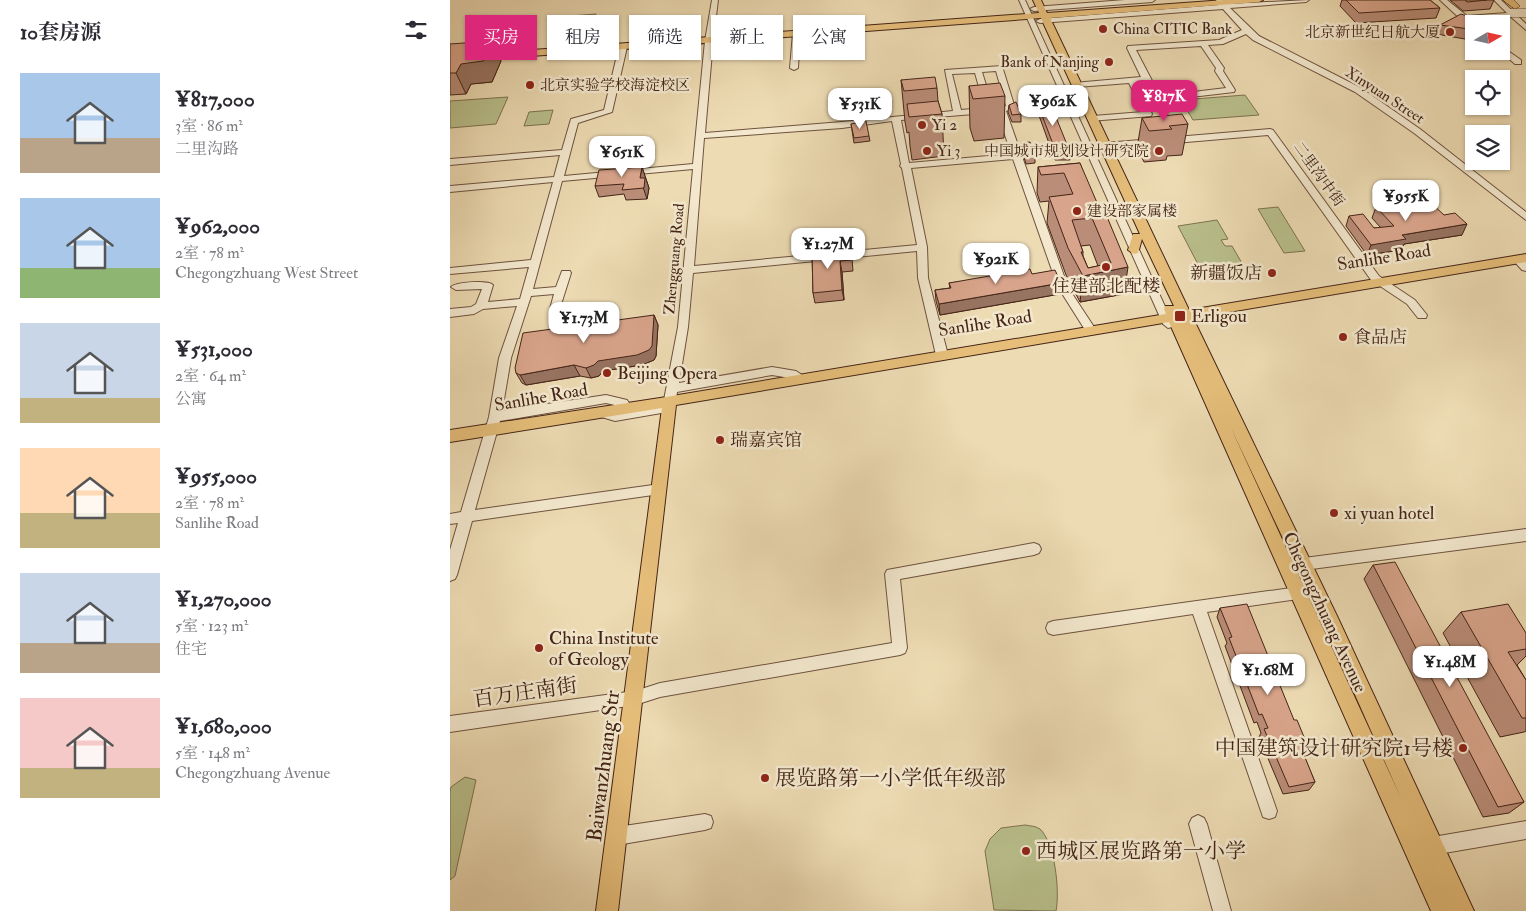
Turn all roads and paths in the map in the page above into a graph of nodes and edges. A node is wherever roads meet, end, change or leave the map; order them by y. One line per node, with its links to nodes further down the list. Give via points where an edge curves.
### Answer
1 (715, 0): 19 (street, Zhengguang Road)
2 (1022, 0): 12 (street)
3 (1030, 0): 12 (main road)
4 (1152, 0): 10 (street)
5 (1259, 0): 9 (main road)
6 (1306, 0): 9 (street)
7 (1443, 0): 14 (street)
8 (1497, 0): 11 (street)
9 (1219, 2): 12 (main road); 17 (street, Xinyuan Street)
10 (1052, 4): 12 (street)
11 (1517, 8): 13 (street); 15 (street)
12 (1038, 13): 16 (main road); 19 (main road); 31 (main road); 49 (main road); 51 (street)
13 (1483, 15)
14 (1465, 19)
15 (1526, 28)
16 (865, 29)
17 (1247, 31): 20 (street, via 1220,42); 48 (street, Xinyuan Street, via 1266,44 1358,90 1414,129)
18 (793, 35): 19 (main road)
19 (710, 39): 21 (main road); 22 (main road); 39 (street, Zhengguang Road)
20 (1203, 43): 29 (street, via 1131,48); 32 (street, via 1231,90)
21 (623, 47): 24 (main road); 41 (street, via 608,112 574,121)
22 (450, 53)
23 (1510, 55): 26 (street)
24 (450, 59)
25 (794, 60): 27 (street)
26 (1518, 62)
27 (794, 68)
28 (978, 70): 34 (street, via 999,68 1011,108); 35 (street); 36 (street, via 948,72 946,79)
29 (1146, 79): 30 (street); 32 (street)
30 (1132, 80): 31 (street); 33 (street)
31 (1077, 85): 38 (main road)
32 (1157, 99): 33 (street)
33 (1141, 100): 38 (street, via 1148,114)
34 (1001, 109): 35 (street); 42 (street)
35 (990, 110): 36 (street)
36 (958, 113): 37 (street, via 925,111)
37 (896, 118): 39 (street); 45 (street)
38 (1093, 119): 40 (main road)
39 (701, 136): 44 (street, Zhengguang Road)
40 (1105, 146): 57 (street, 二里沟中街, via 1270,132); 65 (main road)
41 (566, 152): 43 (street); 46 (street)
42 (1016, 156): 45 (street); 66 (street, via 1059,276)
43 (450, 162)
44 (698, 166): 46 (street); 54 (street, Zhengguang Road)
45 (904, 166): 50 (street)
46 (558, 181): 47 (street); 53 (street)
47 (450, 189)
48 (1526, 217)
49 (1137, 237): 51 (main road); 65 (main road)
50 (922, 247): 54 (street); 67 (street, via 923,278)
51 (1134, 250): 65 (street)
52 (1524, 260): 57 (main road, Sanlihe Road)
53 (535, 264): 55 (street); 60 (street)
54 (688, 270): 68 (street, Zhengguang Road, via 683,328)
55 (450, 271)
56 (566, 273): 59 (street)
57 (1378, 280): 64 (street, via 1412,302); 65 (main road, Sanlihe Road)
58 (456, 287): 61 (street, via 488,285)
59 (561, 290): 60 (street); 62 (street)
60 (526, 298): 61 (street); 69 (street, via 505,358)
61 (481, 306): 63 (street)
62 (555, 309)
63 (450, 313)
64 (1422, 315)
65 (1173, 316): 66 (main road, Sanlihe Road); 77 (main road, Chegongzhuang Avenue); 79 (main road, Chegongzhuang Avenue)
66 (1090, 328): 67 (main road, Sanlihe Road)
67 (940, 350): 68 (main road, Sanlihe Road); 68 (main road, Sanlihe Road)
68 (670, 398): 69 (main road, Sanlihe Road); 69 (main road, Sanlihe Road, via 599,412); 72 (main road, Baiwanzhuang Str)
69 (494, 424): 70 (main road, Sanlihe Road); 71 (main road, Sanlihe Road); 73 (street)
70 (450, 431)
71 (450, 436)
72 (660, 489): 73 (street); 82 (main road, Baiwanzhuang Str)
73 (466, 517): 74 (street); 78 (street)
74 (450, 519)
75 (1526, 535): 77 (street)
76 (1034, 549): 82 (street, 百万庄南街, via 892,574 900,648 660,690)
77 (1304, 564): 89 (main road, Chegongzhuang Avenue)
78 (450, 575)
79 (1298, 593): 80 (street); 89 (main road, Chegongzhuang Avenue)
80 (1198, 608): 81 (street); 84 (street)
81 (1053, 628)
82 (635, 698): 83 (street, 百万庄南街); 88 (main road, Baiwanzhuang Str)
83 (450, 724)
84 (1269, 811)
85 (705, 822): 88 (street)
86 (1198, 824): 91 (street)
87 (1526, 830): 89 (street)
88 (617, 836): 90 (main road, Baiwanzhuang Str)
89 (1423, 848): 92 (main road, Chegongzhuang Avenue); 93 (main road, Chegongzhuang Avenue)
90 (608, 911)
91 (1222, 911)
92 (1442, 911)
93 (1462, 911)

